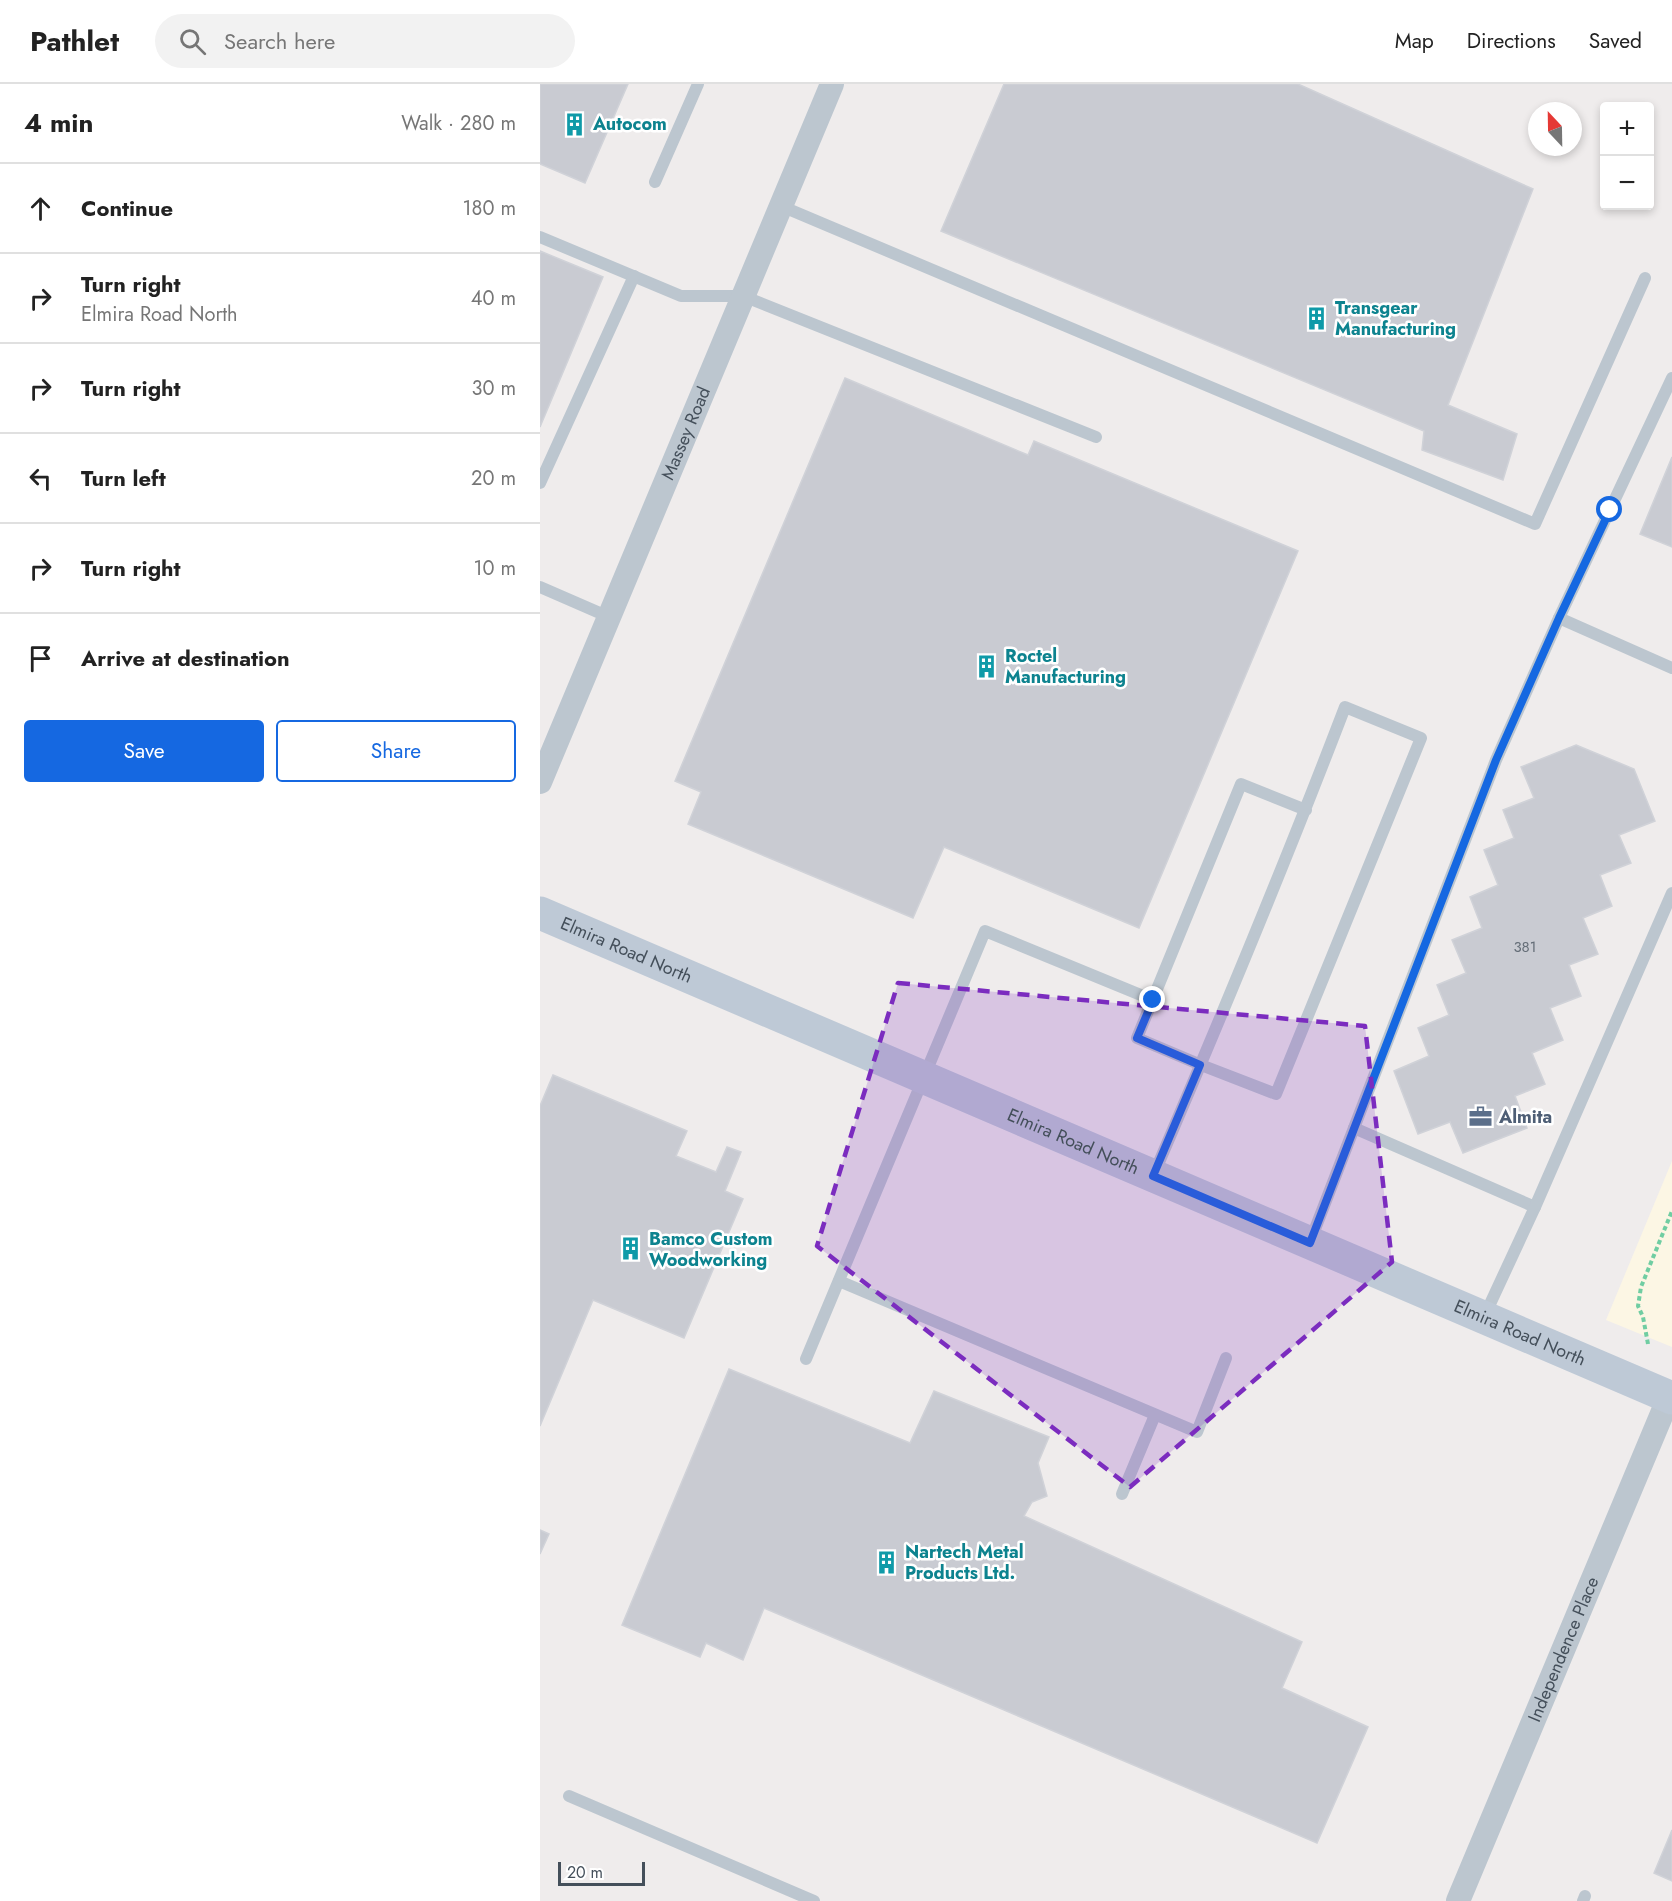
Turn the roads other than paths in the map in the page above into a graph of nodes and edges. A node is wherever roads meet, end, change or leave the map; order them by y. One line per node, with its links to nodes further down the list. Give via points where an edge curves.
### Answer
1 (698, 84): 3 (lane)
2 (832, 84): 4 (street, Massey Road)
3 (655, 182)
4 (781, 206): 7 (lane, via 1535,524); 8 (street, Massey Road)
5 (540, 237): 6 (lane)
6 (634, 276): 8 (lane, via 681,296); 11 (lane)
7 (1645, 278)
8 (743, 296): 10 (lane); 13 (street, Massey Road)
9 (1672, 378): 14 (lane)
10 (1096, 437)
11 (540, 483)
12 (540, 587): 13 (lane)
13 (609, 617): 16 (street, Massey Road)
14 (1559, 618): 15 (lane); 23 (lane, via 1496,760)
15 (1672, 668)
16 (540, 782)
17 (1306, 810): 20 (lane, via 1241,784); 21 (lane); 21 (lane, via 1345,707 1421,738 1276,1094)
18 (1672, 893): 25 (lane)
19 (540, 913): 22 (main road, Elmira Road North)
20 (1153, 1000): 21 (lane, via 1137,1038); 22 (lane, via 985,931)
21 (1200, 1065): 24 (lane)
22 (924, 1078): 24 (main road, Elmira Road North); 27 (lane)
23 (1354, 1128): 25 (lane); 26 (lane)
24 (1153, 1176): 26 (main road, Elmira Road North)
25 (1535, 1207): 28 (lane)
26 (1310, 1243): 28 (main road, Elmira Road North)
27 (839, 1281): 30 (lane); 32 (lane)
28 (1484, 1317): 31 (main road, Elmira Road North)
29 (1226, 1358): 32 (lane, via 1197,1432)
30 (806, 1359)
31 (1671, 1398): 36 (street, Independence Place)
32 (1155, 1414): 33 (lane)
33 (1122, 1494)
34 (570, 1796): 35 (lane)
35 (814, 1901)
36 (1458, 1901)

